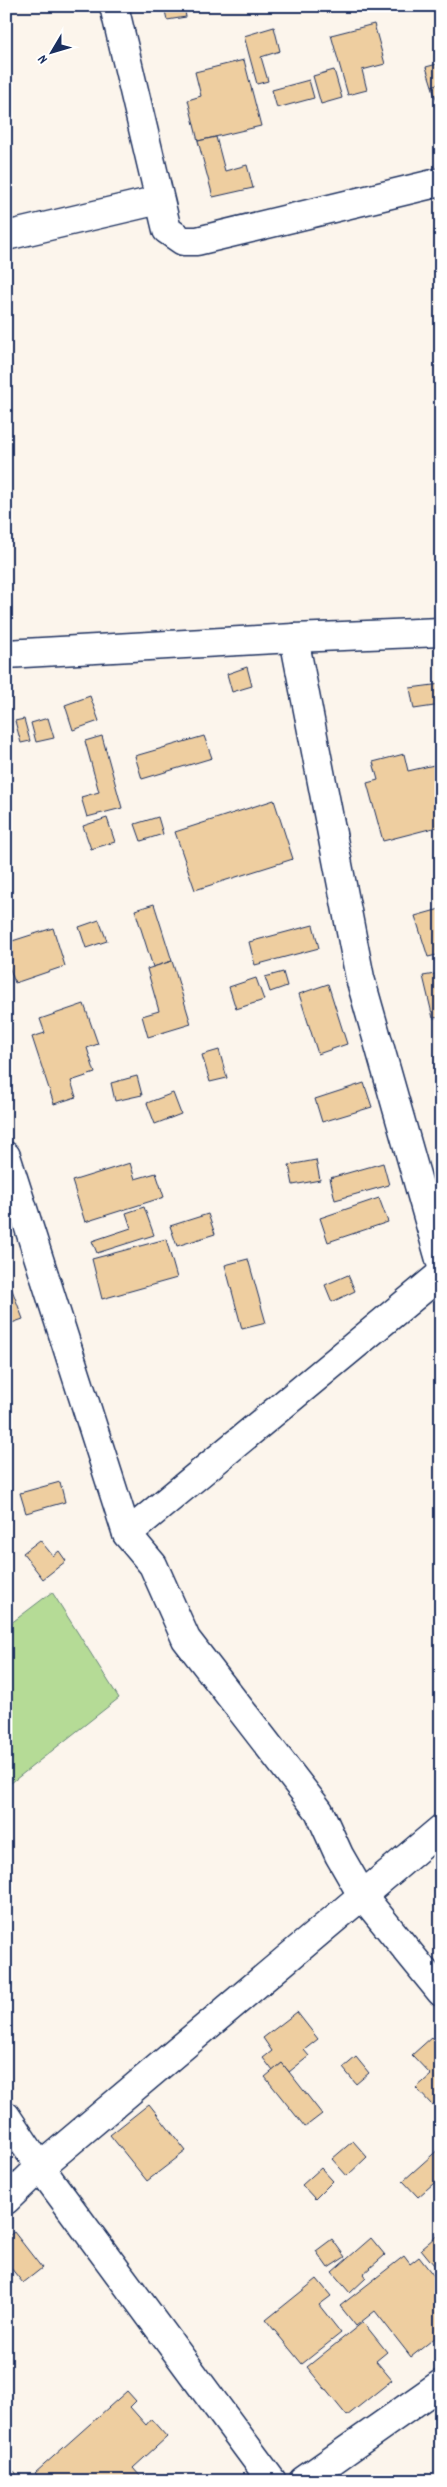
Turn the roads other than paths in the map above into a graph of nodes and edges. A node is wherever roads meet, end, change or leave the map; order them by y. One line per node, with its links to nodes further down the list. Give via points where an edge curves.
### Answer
1 (114, 6): 3 (street)
2 (441, 182): 3 (street, via 197,241 182,241 167,230)
3 (159, 200): 4 (street)
4 (6, 236)
5 (441, 632): 6 (street)
6 (294, 638): 7 (street); 9 (street, via 360,978)
7 (6, 654)
8 (6, 1156): 11 (street)
9 (441, 1263)
10 (441, 1274): 11 (street)
11 (127, 1534): 13 (street, via 153,1565 186,1638 319,1810)
12 (441, 1829): 13 (street)
13 (362, 1895): 14 (street); 16 (street)
14 (441, 1992)
15 (6, 2116): 16 (street)
16 (40, 2167): 17 (street); 19 (street)
17 (6, 2200)
18 (441, 2384): 20 (street)
19 (272, 2481)
20 (303, 2481)

